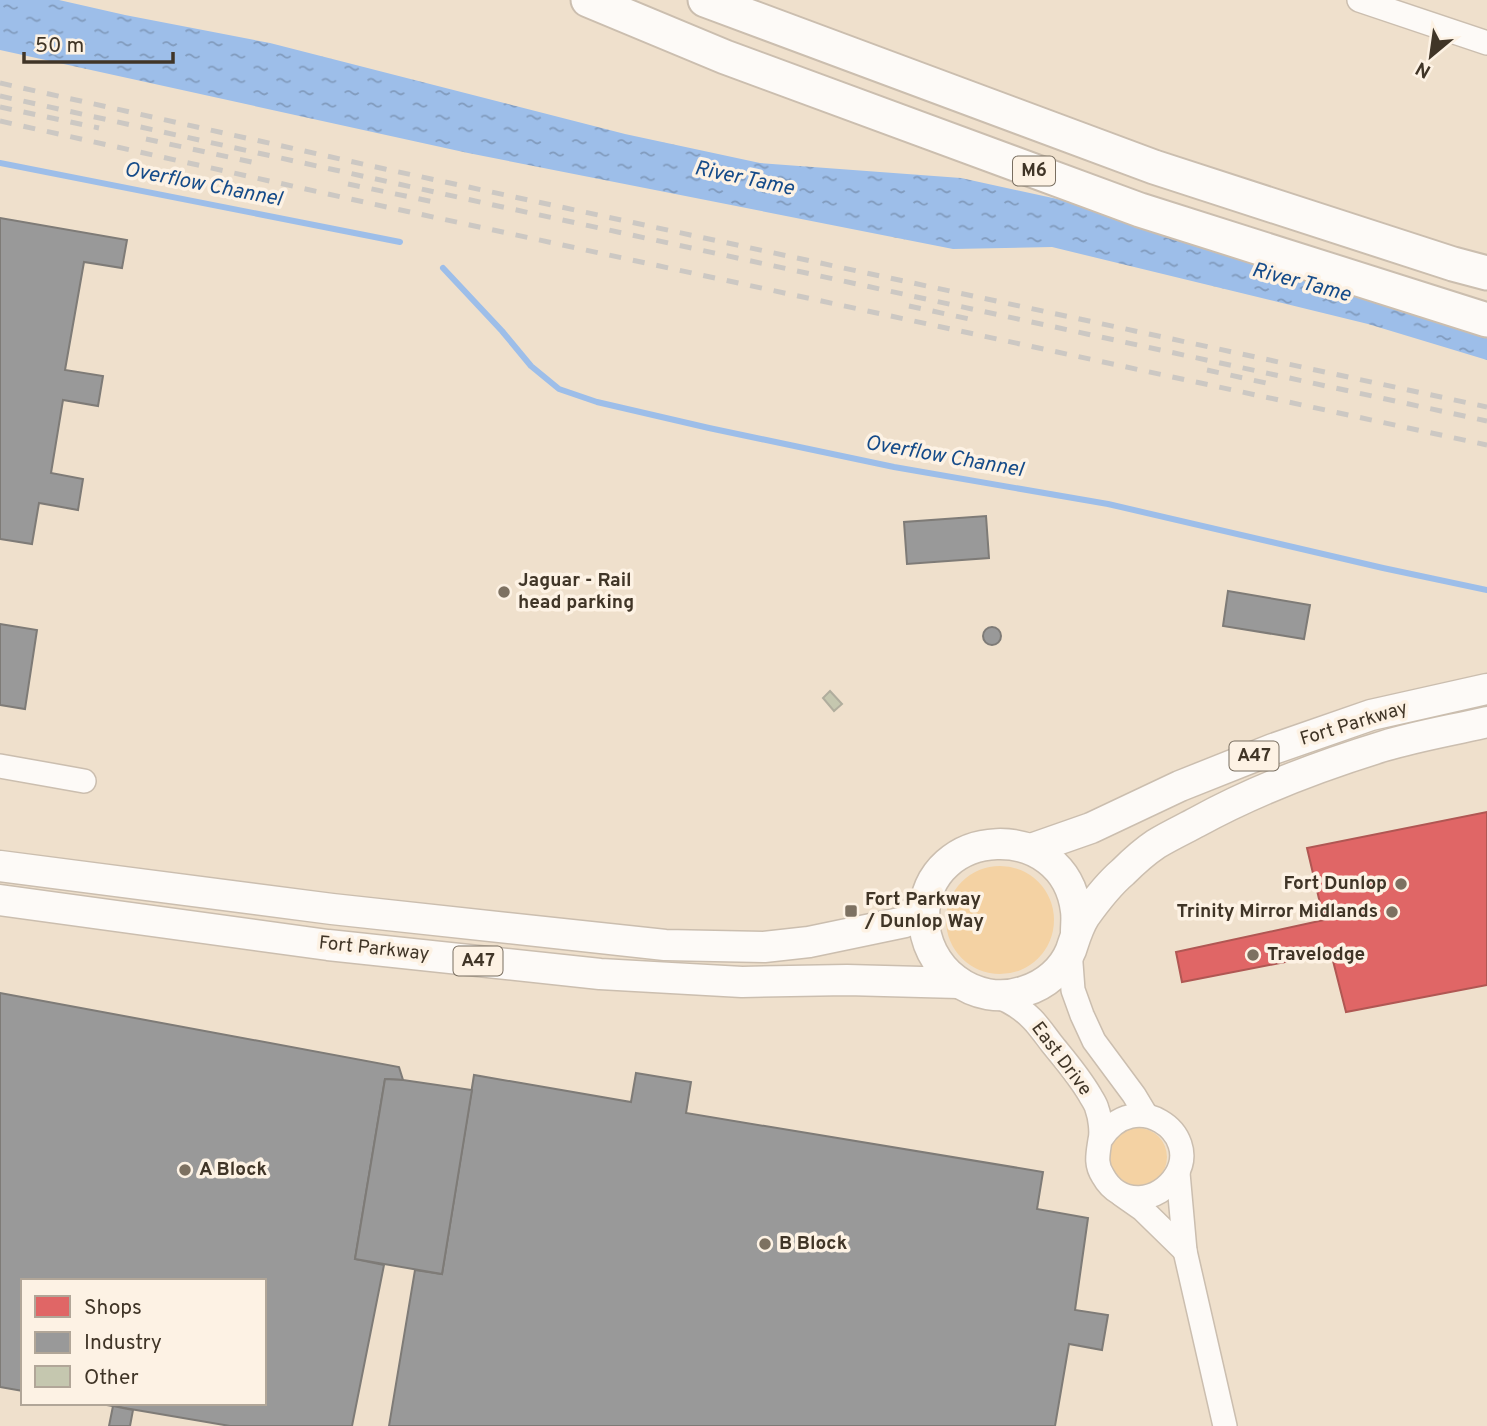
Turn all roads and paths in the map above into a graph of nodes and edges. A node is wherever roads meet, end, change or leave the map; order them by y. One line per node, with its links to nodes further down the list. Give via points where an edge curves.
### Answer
1 (588, 0): 6 (highway, M6, via 725,57 1140,211)
2 (705, 0): 5 (highway, M6, via 1154,167)
3 (1371, 2): 4 (street)
4 (1487, 43)
5 (1487, 273)
6 (1487, 320)
7 (1487, 689): 11 (main road, Fort Parkway / A47, via 1371,715 1273,749 1091,828)
8 (1487, 722): 15 (main road, Fort Parkway / A47, via 1385,746 1275,783 1214,813 1156,845 1122,873 1085,915)
9 (0, 766): 10 (street)
10 (84, 781)
11 (1031, 849): 13 (main road, Fort Parkway / A47, via 1001,843 973,848 941,871); 15 (main road, Fort Parkway / A47, via 1062,874 1072,892 1076,912)
12 (0, 866): 13 (main road, Fort Parkway / A47, via 332,909 665,945 764,947 809,942 905,922)
13 (927, 898): 16 (main road, Fort Parkway / A47, via 924,914 929,946 946,973)
14 (0, 900): 16 (main road, Fort Parkway / A47, via 328,945 600,974 742,982)
15 (1073, 941): 17 (main road, Fort Parkway / A47, via 1064,962 1046,981 1023,992); 18 (street, East Drive, via 1073,990 1082,1015 1094,1041)
16 (959, 983): 17 (main road, Fort Parkway / A47)
17 (996, 996): 19 (street, East Drive, via 1009,1000 1032,1019 1079,1078 1097,1108)
18 (1146, 1115): 19 (street, via 1114,1122); 20 (street, via 1172,1130 1181,1153)
19 (1101, 1139): 21 (street, via 1099,1169)
20 (1178, 1173): 21 (street, via 1152,1196); 22 (street)
21 (1118, 1193): 22 (street, via 1142,1209)
22 (1185, 1251): 23 (street)
23 (1225, 1426)

